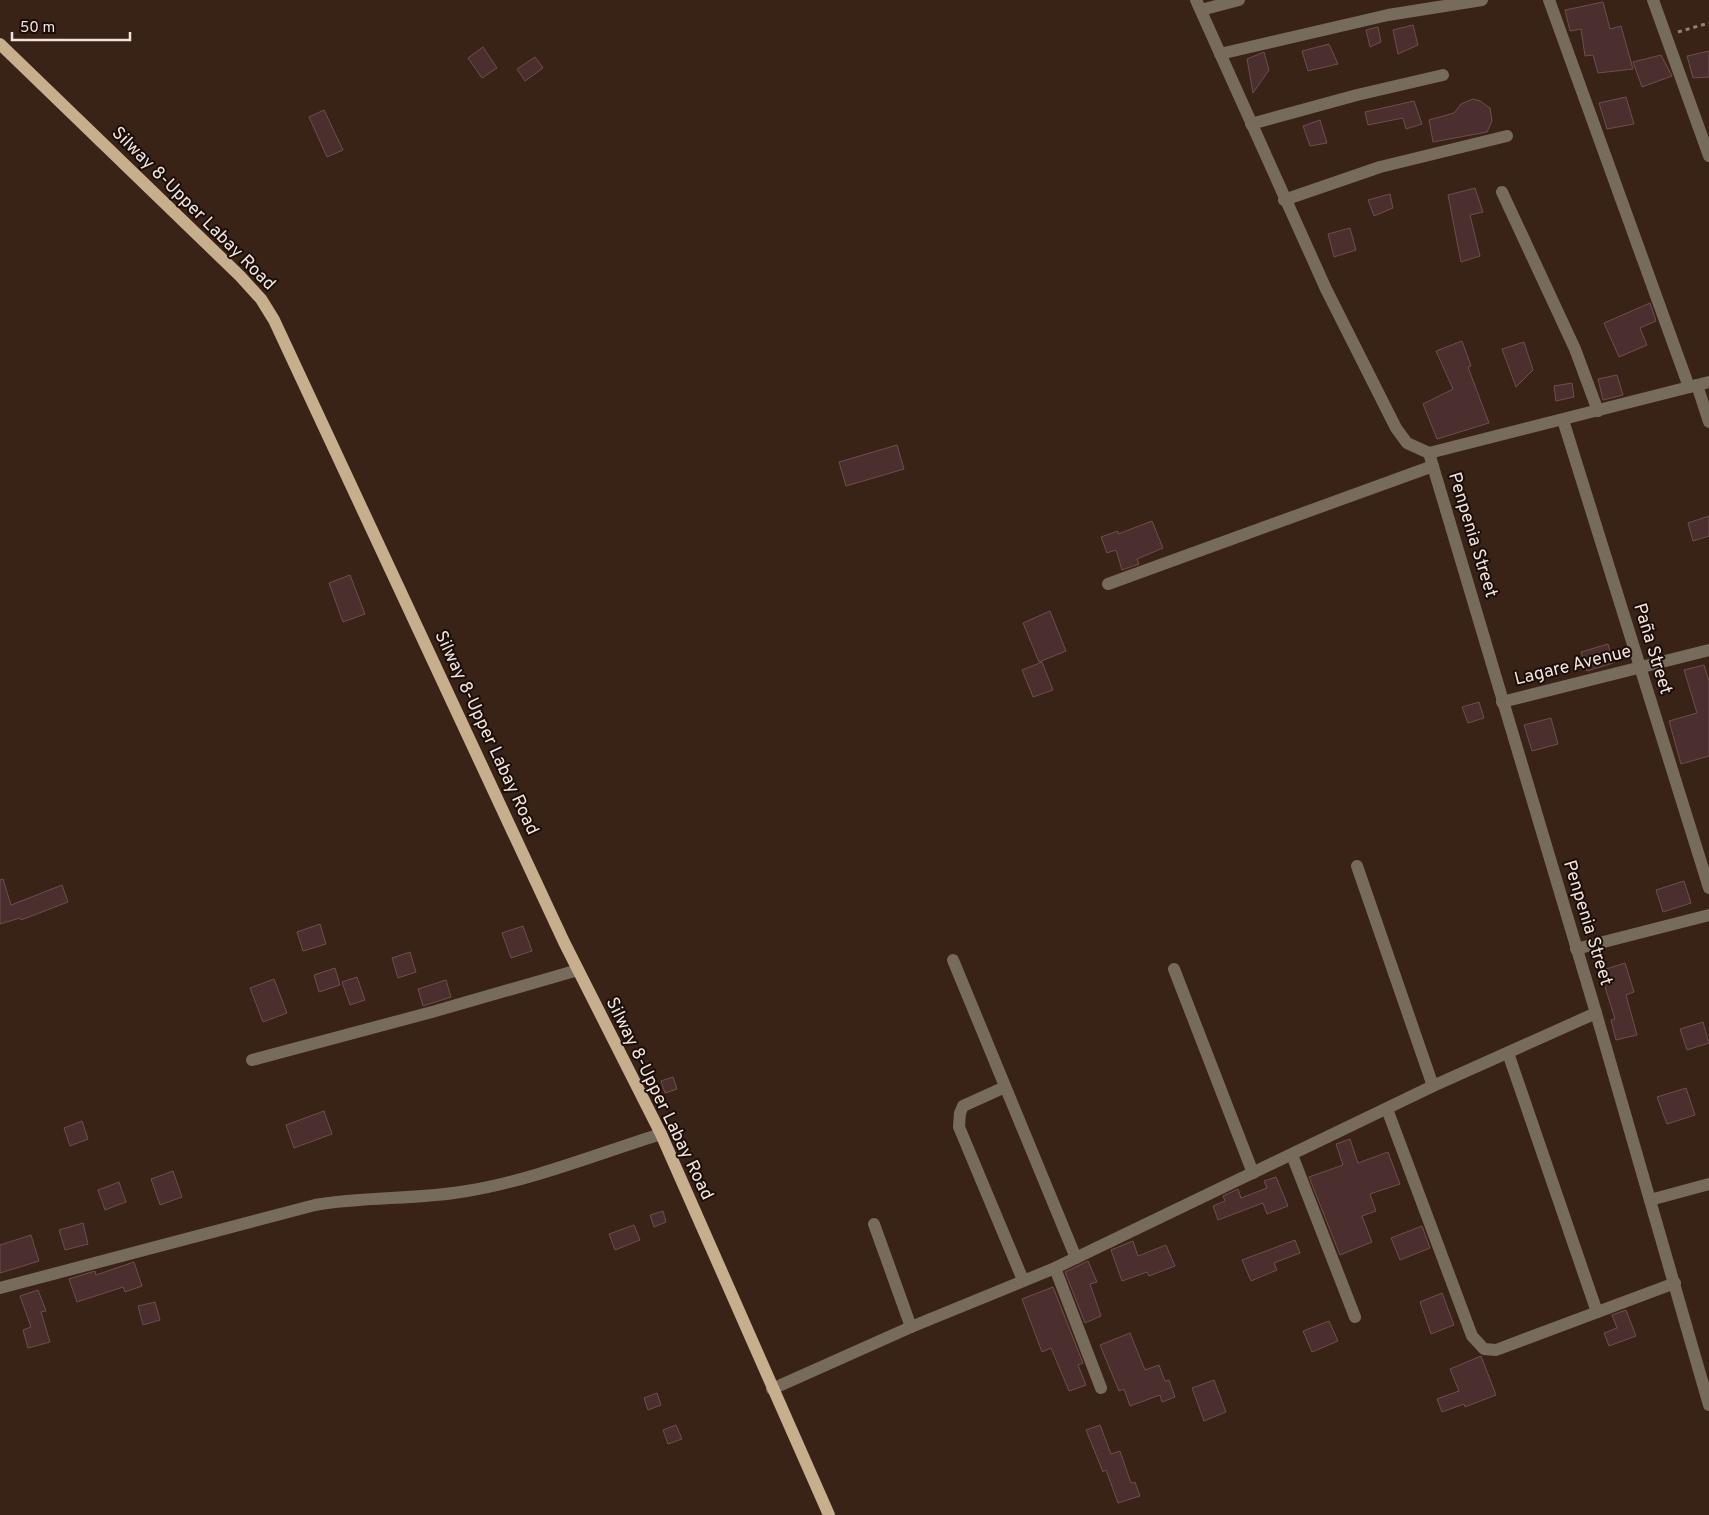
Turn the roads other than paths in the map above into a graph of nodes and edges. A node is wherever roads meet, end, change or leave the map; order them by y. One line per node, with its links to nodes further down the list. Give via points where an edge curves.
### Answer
1 (1239, 0): 5 (street)
2 (1482, 0): 7 (street, via 1388,15)
3 (1549, 0): 14 (street, via 1629,227)
4 (1652, 0): 11 (street)
5 (1198, 5): 7 (street)
6 (0, 44): 29 (main road, Silway 8-Upper Labay Road, via 261,299 274,320)
7 (1220, 54): 9 (street)
8 (1443, 75): 9 (street)
9 (1250, 124): 13 (street)
10 (1507, 136): 13 (street, via 1380,168)
11 (1709, 156)
12 (1502, 192): 15 (street, via 1575,349)
13 (1284, 200): 18 (street, via 1396,428 1407,443)
14 (1698, 385): 15 (street); 17 (street)
15 (1598, 411): 16 (street)
16 (1563, 420): 18 (street); 21 (street, Paña Street)
17 (1709, 422)
18 (1431, 460): 19 (street); 22 (street, Penpenia Street)
19 (1108, 584)
20 (1709, 650): 21 (street, Lagare Avenue)
21 (1640, 668): 22 (street, Lagare Avenue); 24 (street, Paña Street)
22 (1502, 702): 26 (street, Penpenia Street)
23 (1357, 866): 33 (street)
24 (1709, 888)
25 (1709, 915): 26 (street)
26 (1576, 949): 30 (street, Penpenia Street)
27 (953, 960): 34 (street)
28 (1174, 969): 38 (street)
29 (578, 970): 32 (street); 36 (main road, Silway 8-Upper Labay Road)
30 (1596, 1013): 31 (street); 40 (street, Penpenia Street)
31 (1508, 1053): 33 (street); 47 (street)
32 (252, 1060)
33 (1433, 1086): 35 (street)
34 (1005, 1087): 42 (street); 44 (street, via 963,1106 958,1120)
35 (1387, 1109): 37 (street); 47 (street, via 1472,1336 1480,1346 1489,1351 1496,1350)
36 (661, 1134): 46 (street, via 519,1179 469,1191 439,1196 339,1200); 51 (main road, Silway 8-Upper Labay Road)
37 (1292, 1155): 38 (street); 48 (street)
38 (1253, 1174): 42 (street)
39 (1709, 1184): 40 (street)
40 (1650, 1200): 45 (street, Penpenia Street)
41 (874, 1224): 49 (street)
42 (1076, 1258): 43 (street)
43 (1055, 1268): 44 (street); 50 (street)
44 (1024, 1280): 49 (street)
45 (1675, 1283): 47 (street); 52 (street, Penpenia Street)
46 (0, 1288)
47 (1597, 1312)
48 (1355, 1317)
49 (911, 1327): 51 (street)
50 (1101, 1388)
51 (772, 1389): 53 (main road, Silway 8-Upper Labay Road)
52 (1709, 1404)
53 (829, 1515)

